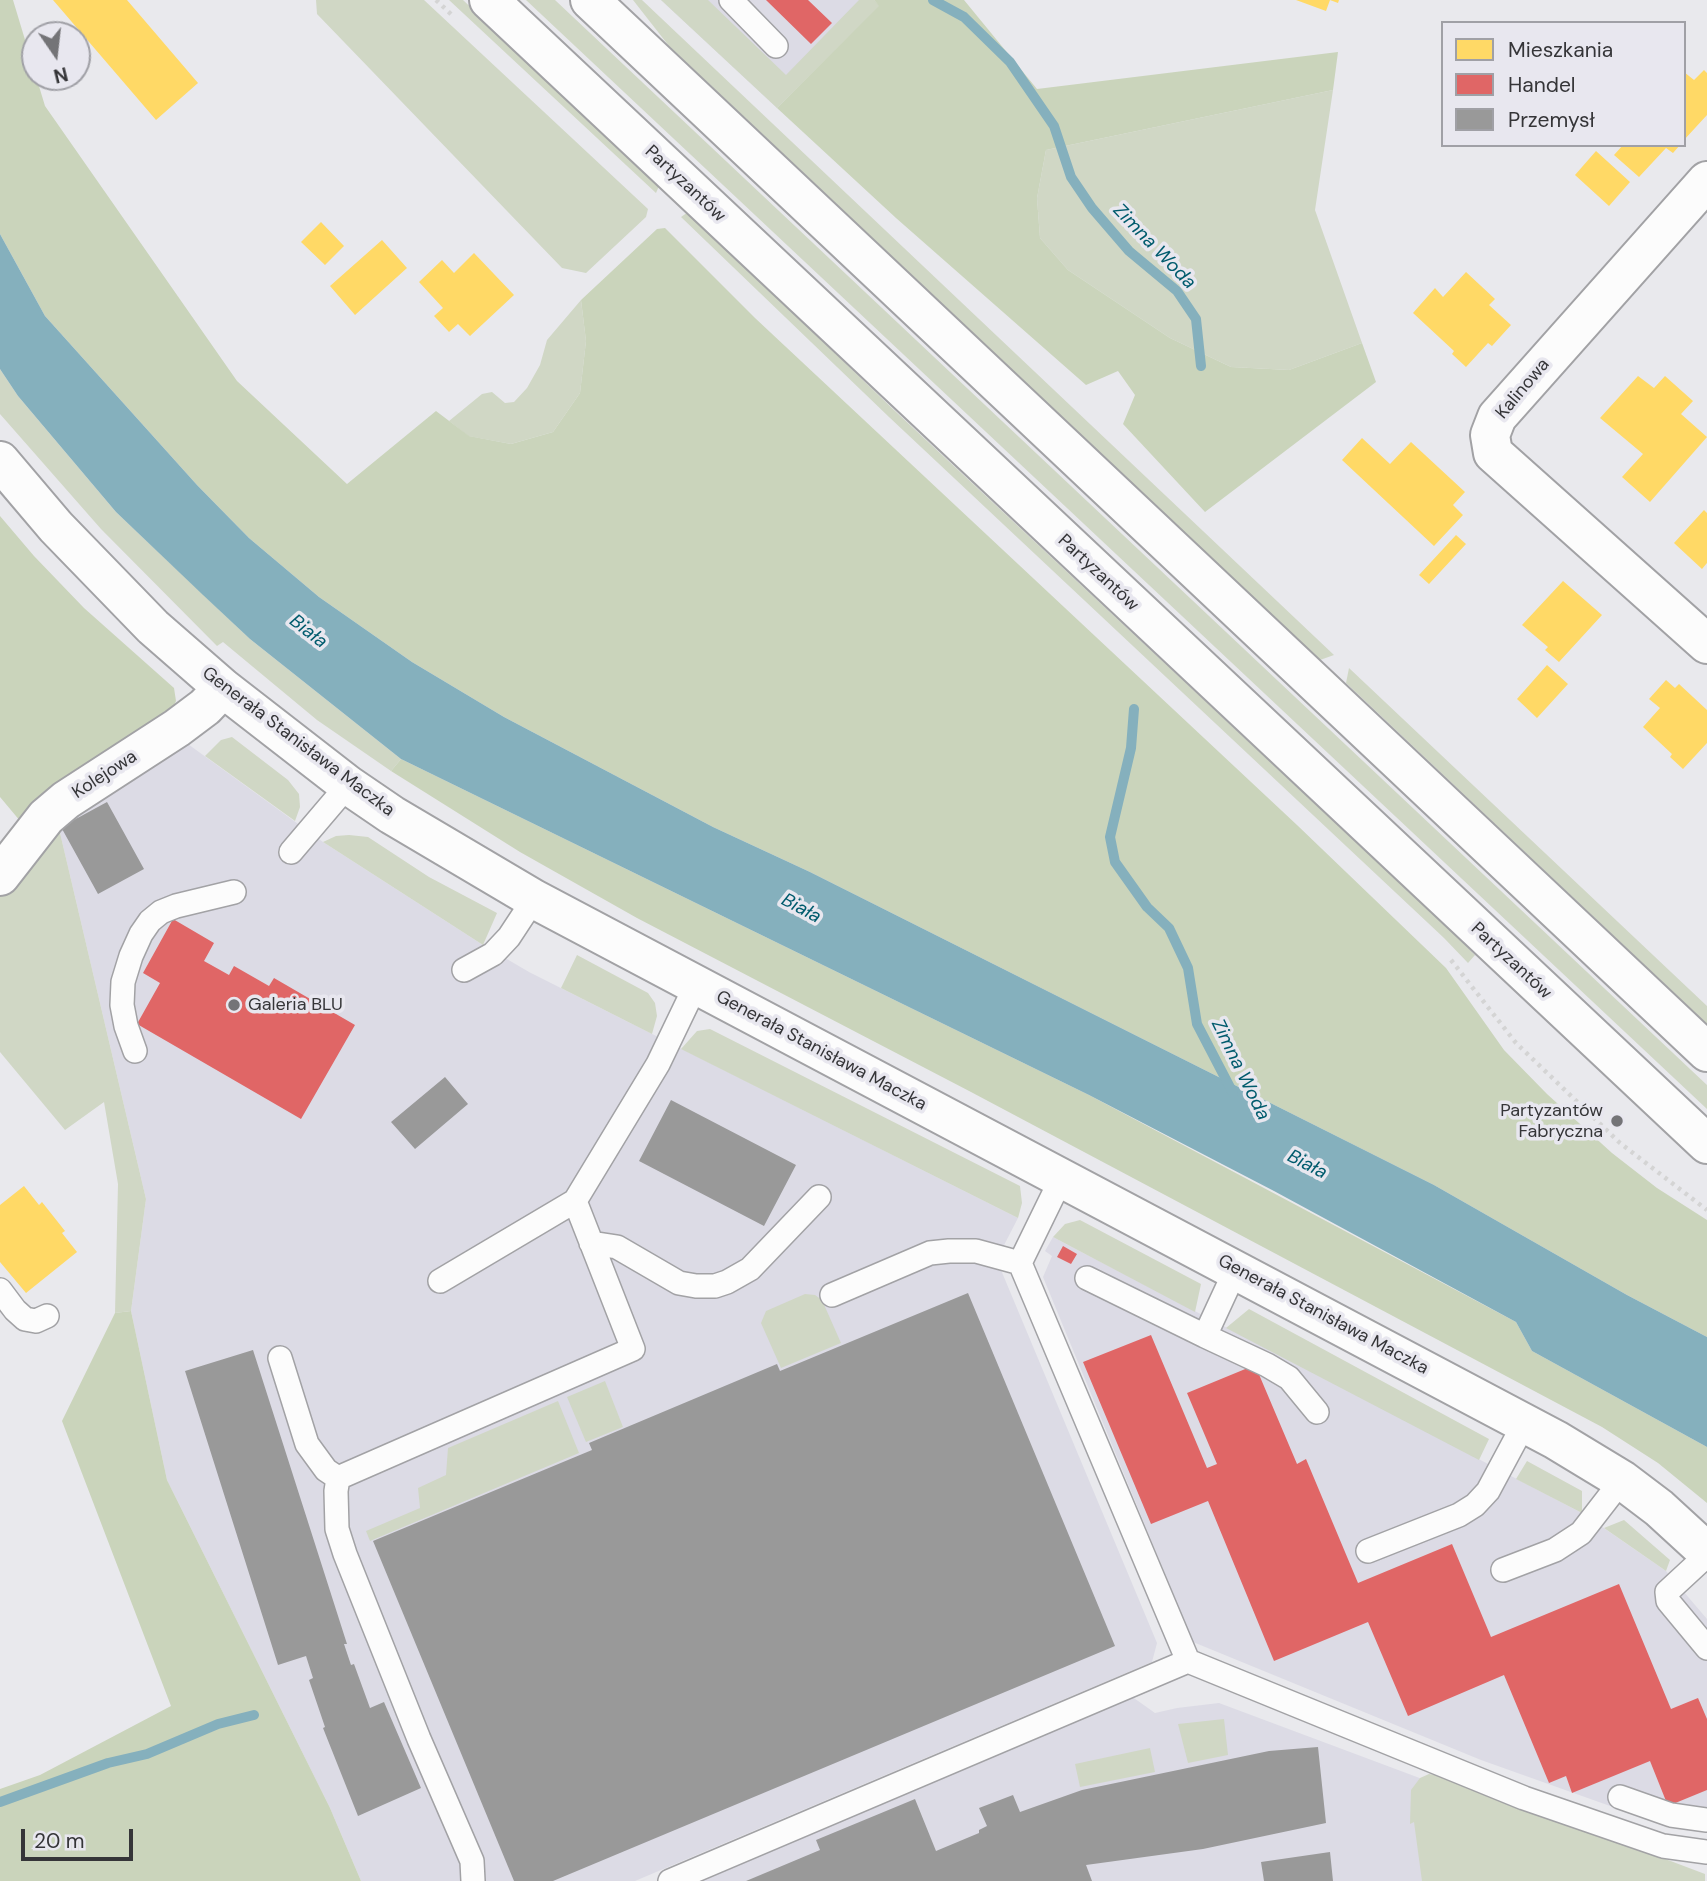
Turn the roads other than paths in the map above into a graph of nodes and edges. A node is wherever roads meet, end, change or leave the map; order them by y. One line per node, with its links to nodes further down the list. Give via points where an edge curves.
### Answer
1 (489, 0): 18 (main road, Partyzantów)
2 (590, 0): 17 (main road)
3 (731, 0): 4 (lane)
4 (776, 46)
5 (1707, 181): 7 (main road, Kalinowa, via 1497,417 1490,435 1493,453)
6 (0, 461): 8 (main road, Generała Stanisława Maczka, via 107,581)
7 (1707, 644)
8 (223, 688): 9 (main road, Generała Stanisława Maczka); 11 (main road, Kolejowa, via 177,729 66,800 46,817)
9 (348, 785): 10 (lane); 13 (main road, Generała Stanisława Maczka)
10 (291, 852)
11 (0, 876)
12 (234, 892): 16 (lane, via 161,912 141,934 123,982 122,1005)
13 (534, 899): 14 (lane, via 493,954); 15 (main road, Generała Stanisława Maczka)
14 (464, 970)
15 (696, 985): 19 (main road, Generała Stanisława Maczka); 21 (lane, via 658,1064)
16 (135, 1051)
17 (1707, 1052)
18 (1707, 1144)
19 (1062, 1177): 23 (lane); 24 (main road, Generała Stanisława Maczka)
20 (819, 1196): 22 (lane, via 750,1269 715,1286 679,1283 617,1247)
21 (575, 1200): 22 (lane); 26 (lane)
22 (591, 1243): 34 (lane, via 633,1349)
23 (1020, 1263): 28 (lane, via 976,1251 930,1253); 40 (lane)
24 (1236, 1269): 30 (lane); 33 (main road, Generała Stanisława Maczka)
25 (1087, 1278): 30 (lane)
26 (440, 1280)
27 (0, 1290): 29 (lane, via 25,1319)
28 (832, 1295)
29 (47, 1316)
30 (1205, 1336): 32 (lane, via 1289,1378)
31 (280, 1358): 34 (lane, via 307,1444 326,1471)
32 (1317, 1412)
33 (1525, 1422): 35 (main road, Generała Stanisława Maczka); 36 (lane, via 1488,1491 1475,1505)
34 (338, 1478): 44 (lane, via 337,1529 345,1554 472,1861)
35 (1622, 1480): 37 (main road, Generała Stanisława Maczka); 38 (lane, via 1581,1534 1555,1550)
36 (1368, 1551)
37 (1707, 1553): 39 (lane, via 1667,1592 1668,1601)
38 (1503, 1570)
39 (1707, 1648)
40 (1188, 1661): 43 (lane, via 1524,1798 1662,1846); 45 (lane)
41 (1620, 1797): 42 (lane, via 1671,1815)
42 (1707, 1820)
43 (1707, 1852)
44 (473, 1881)
45 (670, 1881)

